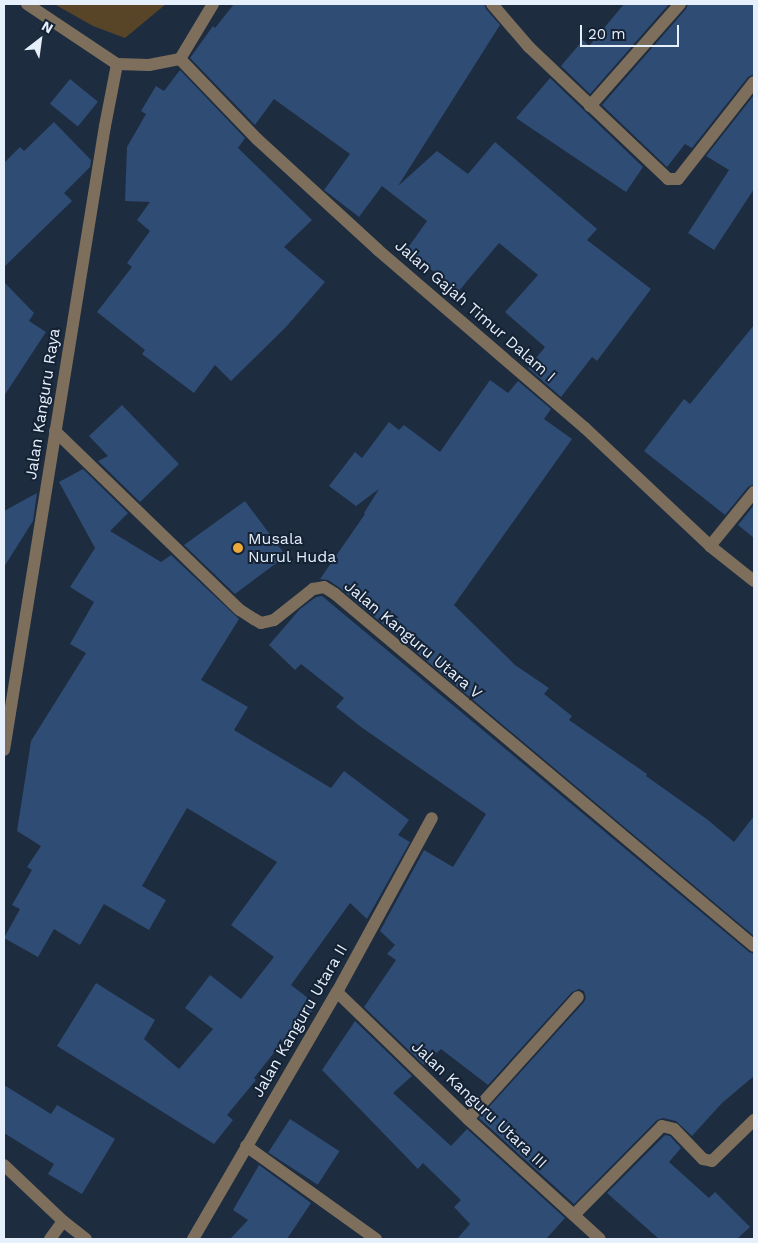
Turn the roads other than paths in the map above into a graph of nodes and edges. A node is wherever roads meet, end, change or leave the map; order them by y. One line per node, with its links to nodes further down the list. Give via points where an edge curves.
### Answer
1 (26, 4): 6 (street)
2 (213, 4): 5 (street)
3 (492, 4): 8 (street, via 529,48)
4 (680, 4): 8 (street)
5 (180, 59): 6 (street, via 149,65); 11 (street, Jalan Gajah Timur Dalam I, via 257,139 378,250 585,428)
6 (117, 64): 9 (street, Jalan Kanguru Raya)
7 (754, 82): 8 (street, via 678,179 673,180 668,179)
8 (590, 106)
9 (55, 431): 13 (street, Jalan Kanguru Raya); 15 (street, Jalan Kanguru Utara V, via 254,620 261,623 274,620 313,589 324,587 335,594)
10 (754, 492): 11 (street)
11 (710, 546): 12 (street, Jalan Gajah Timur Dalam I)
12 (754, 581)
13 (4, 750)
14 (432, 818): 16 (street, Jalan Kanguru Utara II)
15 (754, 946)
16 (337, 992): 18 (street, Jalan Kanguru Utara III); 20 (street, Jalan Kanguru Utara II)
17 (578, 997): 18 (street)
18 (468, 1120): 22 (street, Jalan Kanguru Utara III)
19 (754, 1120): 22 (street, via 712,1161 703,1159 674,1129 662,1126)
20 (246, 1146): 26 (street, Jalan Kanguru Utara II); 27 (street)
21 (4, 1166): 23 (street)
22 (574, 1215): 28 (street, Jalan Kanguru Utara III)
23 (63, 1221): 24 (street); 25 (street)
24 (50, 1239)
25 (86, 1239)
26 (193, 1239)
27 (376, 1239)
28 (600, 1239)

